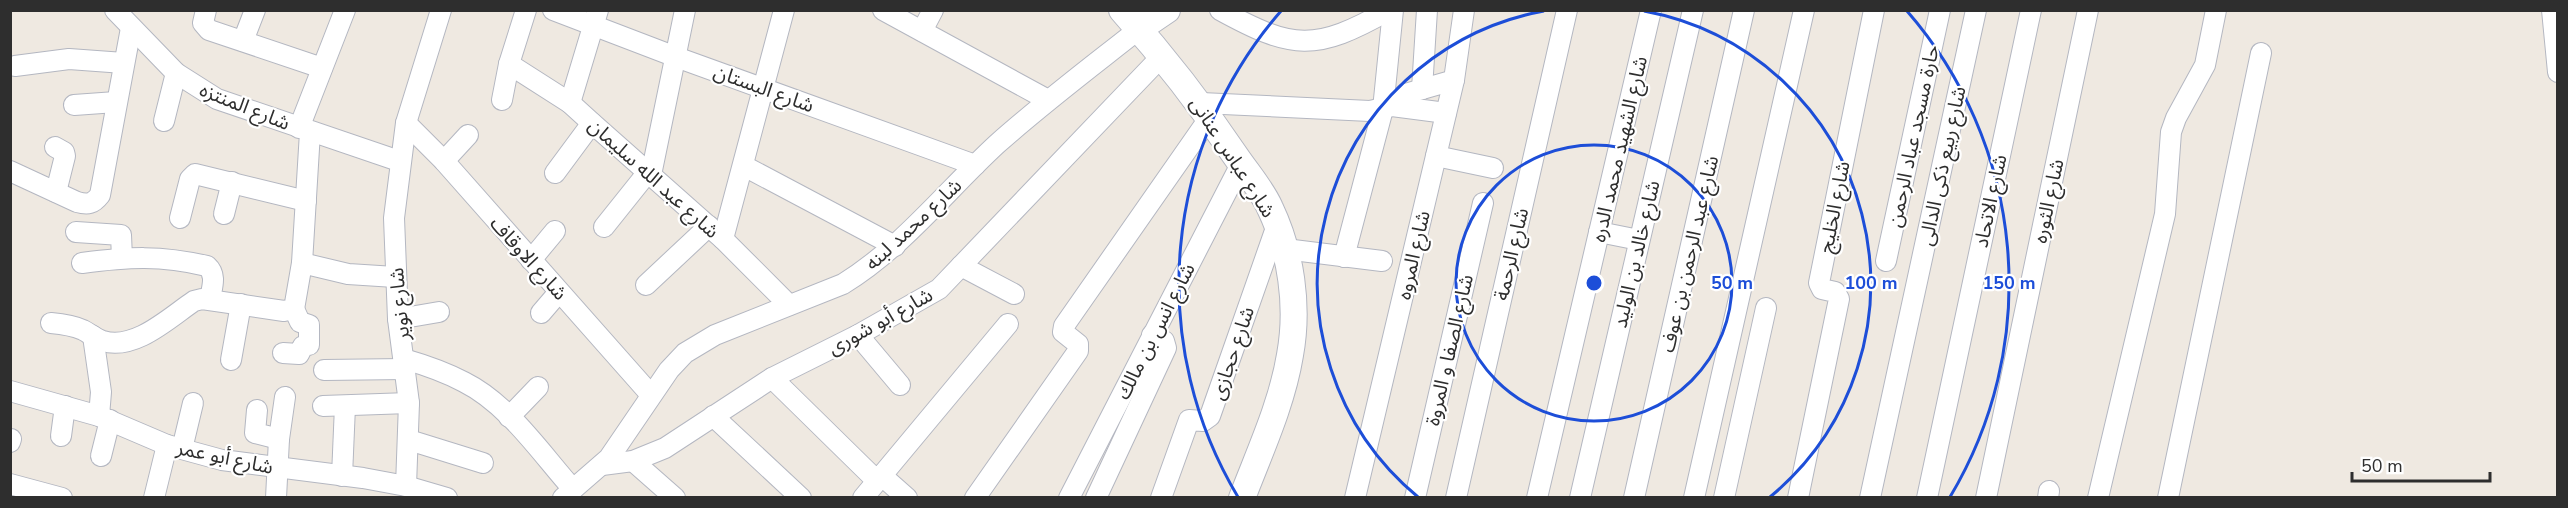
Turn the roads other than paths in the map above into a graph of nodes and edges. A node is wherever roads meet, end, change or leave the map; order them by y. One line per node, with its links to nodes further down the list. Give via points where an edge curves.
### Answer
1 (115, 10): 31 (street, شارع المنتزه)
2 (206, 10): 33 (street, via 205,27)
3 (255, 10): 33 (street)
4 (345, 10): 40 (street)
5 (441, 10): 55 (street, شارع نوير)
6 (526, 10): 38 (street)
7 (553, 10): 29 (street, شارع البستان)
8 (685, 10): 35 (street)
9 (784, 10): 44 (street)
10 (883, 10): 32 (street)
11 (933, 10): 32 (street)
12 (1167, 10): 30 (street)
13 (1220, 10): 14 (street, via 1275,38 1309,41 1342,34)
14 (1391, 10): 51 (street)
15 (1427, 10): 45 (street)
16 (1464, 10): 43 (street, شارع المروه)
17 (1567, 10): 158 (street, شارع الرحمة)
18 (1651, 10): 80 (street, شارع الشهيد محمد الدره)
19 (1692, 10): 82 (street, شارع خالد بن الوليد)
20 (1744, 10): 161 (street, شارع عبد الرحمن بن عوف)
21 (1804, 10): 162 (street)
22 (1874, 10): 164 (street, شارع الخليج, via 1819,283 1839,299)
23 (1940, 10): 89 (street, حارة مسجد عباد الرحمن)
24 (1976, 10): 165 (street, شارع ربيع ذكى الدالى)
25 (2031, 10): 166 (street, شارع الاتحاد)
26 (2088, 10): 167 (street, شارع الثوره)
27 (2216, 10): 168 (street, via 2205,65 2171,132 2165,214)
28 (2552, 10): 42 (street)
29 (596, 19): 35 (street, شارع البستان); 49 (street)
30 (1131, 20): 36 (street, شارع عباس عنانى); 47 (street, شارع محمد لبنه)
31 (131, 28): 37 (street); 41 (street, شارع المنتزه)
32 (922, 31): 47 (street)
33 (243, 41): 40 (street)
34 (2261, 53): 169 (street)
35 (676, 57): 44 (street, شارع البستان); 69 (street)
36 (1161, 57): 52 (street, شارع عباس عنانى); 92 (street, شارع أبو شورى)
37 (124, 63): 39 (street, via 69,59); 48 (street)
38 (509, 64): 46 (street); 49 (street, شارع عبد الله سليمان)
39 (15, 66)
40 (322, 69): 57 (street)
41 (176, 72): 54 (street); 57 (street, شارع المنتزه, via 217,99)
42 (2558, 72)
43 (1454, 80): 45 (street); 53 (street, شارع المروه)
44 (765, 88): 64 (street, شارع البستان); 65 (street)
45 (1422, 89): 51 (street, via 1405,94)
46 (502, 99)
47 (1048, 100): 64 (street, شارع محمد لبنه)
48 (116, 102): 50 (street); 71 (street, via 100,195 86,204)
49 (570, 103): 56 (street, شارع عبد الله سليمان)
50 (74, 105)
51 (1388, 107): 52 (street, via 1370,111); 53 (street); 85 (street)
52 (1205, 110): 63 (street, شارع عباس عنانى); 151 (street, via 1064,326 1063,332 1078,344 1078,351)
53 (1446, 113): 60 (street, شارع المروه)
54 (164, 121)
55 (406, 123): 61 (street, شارع نوير); 62 (street, شارع الاوقاف)
56 (592, 123): 68 (street); 69 (street, شارع عبد الله سليمان)
57 (304, 130): 61 (street, شارع المنتزه); 72 (street)
58 (468, 135): 62 (street)
59 (55, 147): 71 (street, via 65,154)
60 (1436, 156): 66 (street); 156 (street, شارع المروه)
61 (399, 161): 93 (street, شارع نوير, via 394,218)
62 (444, 161): 87 (street, شارع الاوقاف)
63 (1241, 164): 76 (street, شارع عباس عنانى); 109 (street, شارع انس بن مالك)
64 (975, 165): 83 (street, شارع محمد لبنه)
65 (744, 166): 81 (street); 83 (street)
66 (1493, 168)
67 (10, 171): 71 (street)
68 (555, 173)
69 (649, 173): 77 (street); 81 (street, شارع عبد الله سليمان)
70 (232, 182): 72 (street); 74 (street); 75 (street, via 195,174 190,179)
71 (56, 192)
72 (306, 201): 91 (street)
73 (1483, 203): 157 (street, شارع الصفا و المروة)
74 (224, 214)
75 (180, 218)
76 (1277, 225): 84 (street, شارع عباس عنانى); 154 (street, شارع حجازى, via 1210,416 1203,421 1189,420)
77 (604, 227)
78 (555, 231): 87 (street)
79 (76, 232): 86 (street, via 122,235)
80 (1599, 232): 82 (street); 159 (street, شارع الشهيد محمد الدره)
81 (716, 233): 94 (street); 99 (street, شارع عبد الله سليمان)
82 (1639, 240): 160 (street, شارع خالد بن الوليد)
83 (895, 246): 99 (street, شارع محمد لبنه, via 843,284)
84 (1285, 249): 85 (street); 155 (street, شارع عباس عنانى, via 1292,284 1291,353 1283,387)
85 (1344, 257): 88 (street)
86 (122, 258): 90 (street); 97 (street, via 166,257 207,266 214,278)
87 (531, 260): 95 (street, شارع الاوقاف)
88 (1382, 261)
89 (1886, 261)
90 (82, 263)
91 (302, 263): 93 (street, via 348,274); 101 (street)
92 (961, 266): 96 (street); 107 (street, شارع أبو شورى, via 939,289)
93 (395, 277): 104 (street, شارع نوير)
94 (646, 285)
95 (559, 292): 103 (street); 118 (street, شارع الاوقاف)
96 (1014, 294)
97 (210, 299): 98 (street); 108 (street, via 194,301 130,340 103,341)
98 (241, 304): 101 (street); 111 (street)
99 (789, 305): 118 (street, شارع محمد لبنه, via 700,343 685,353)
100 (1766, 308): 163 (street)
101 (289, 310): 110 (street, via 309,325 309,345 303,346 299,354)
102 (439, 312): 104 (street)
103 (541, 314)
104 (398, 319): 112 (street, شارع نوير)
105 (51, 323): 108 (street, via 66,324)
106 (1008, 324): 139 (street)
107 (858, 335): 114 (street, شارع أبو شورى); 115 (street)
108 (93, 336): 128 (street)
109 (1152, 336): 152 (street, شارع انس بن مالك); 153 (street, via 1164,340 1166,348)
110 (282, 353)
111 (231, 360)
112 (405, 364): 113 (street); 121 (street, شارع نوير); 126 (street, via 437,369 466,382)
113 (324, 370)
114 (772, 378): 127 (street, شارع أبو شورى); 139 (street)
115 (900, 385)
116 (538, 387): 126 (street)
117 (10, 390): 122 (street, شارع أبو عمر)
118 (651, 395): 136 (street, شارع محمد لبنه)
119 (285, 397): 130 (street)
120 (193, 403): 132 (street)
121 (409, 404): 124 (street); 131 (street, شارع نوير)
122 (65, 406): 128 (street, شارع أبو عمر); 129 (street)
123 (323, 406): 124 (street)
124 (345, 406): 138 (street)
125 (257, 410): 130 (street, via 255,433)
126 (509, 417): 142 (street)
127 (713, 417): 134 (street, شارع أبو شورى, via 665,448); 148 (street)
128 (104, 418): 132 (street, شارع أبو عمر); 133 (street)
129 (61, 436)
130 (279, 439): 137 (street)
131 (409, 440): 135 (street); 141 (street, شارع نوير)
132 (174, 447): 137 (street, شارع أبو عمر, via 222,460); 145 (street)
133 (101, 456)
134 (633, 461): 136 (street, شارع أبو شورى); 147 (street)
135 (483, 463)
136 (602, 465): 142 (street, شارع محمد لبنه)
137 (279, 468): 138 (street, شارع أبو عمر); 146 (street)
138 (342, 476): 141 (street, شارع أبو عمر)
139 (879, 478): 149 (street); 150 (street)
140 (10, 484): 144 (street)
141 (406, 486): 143 (street, شارع أبو عمر)
142 (567, 493)
143 (439, 496)
144 (62, 498)
145 (154, 498)
146 (276, 498)
147 (675, 498)
148 (801, 498)
149 (863, 498)
150 (908, 498)
151 (975, 498)
152 (1069, 498)
153 (1096, 498)
154 (1161, 498)
155 (1242, 498)
156 (1355, 498)
157 (1415, 498)
158 (1456, 498)
159 (1537, 498)
160 (1580, 498)
161 (1634, 498)
162 (1694, 498)
163 (1724, 498)
164 (1798, 498)
165 (1870, 498)
166 (1927, 498)
167 (1986, 498)
168 (2098, 498)
169 (2168, 498)

